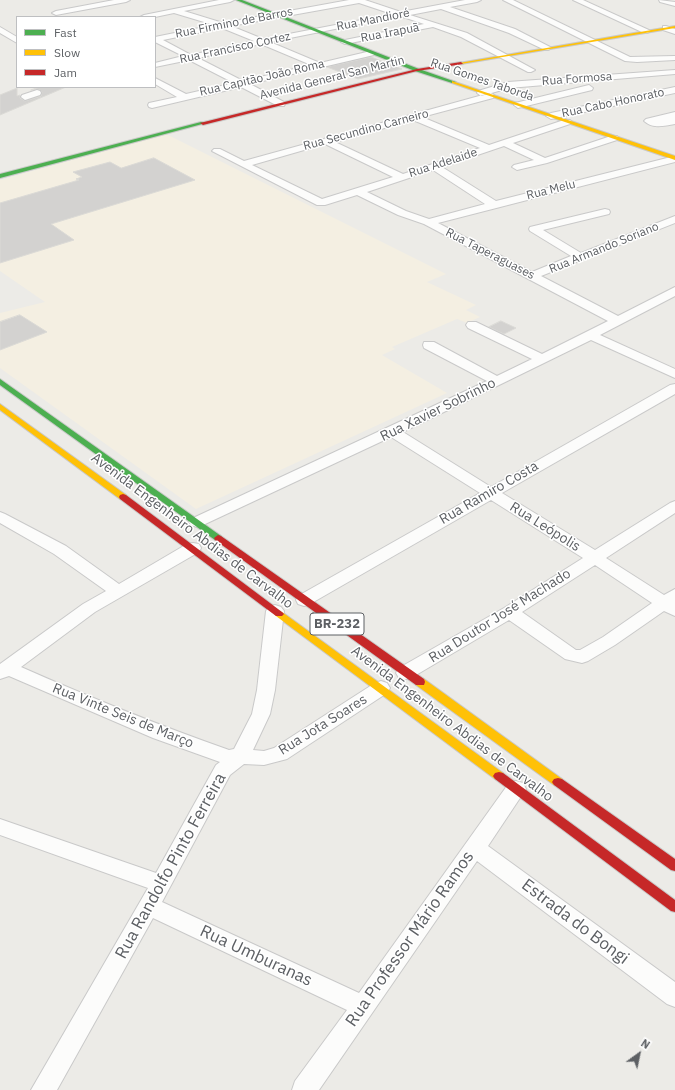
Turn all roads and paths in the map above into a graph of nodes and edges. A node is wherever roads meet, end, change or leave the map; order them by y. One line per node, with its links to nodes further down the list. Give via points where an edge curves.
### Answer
1 (126, 0): 14 (street)
2 (230, 0): 15 (street)
3 (238, 0): 19 (main road, Rua Gomes Taborda)
4 (358, 0): 5 (street, Rua Firmino de Barros); 18 (street); 19 (street, Rua Firmino de Barros)
5 (361, 0)
6 (423, 0): 13 (street)
7 (477, 0): 13 (street, Rua Mandioré)
8 (507, 0): 33 (street)
9 (577, 0): 26 (street)
10 (663, 0): 12 (street)
11 (76, 2): 14 (street)
12 (675, 4)
13 (443, 7): 18 (street, Rua Mandioré); 37 (street, via 512,31)
14 (88, 8): 16 (street); 17 (street)
15 (175, 11): 20 (street); 21 (street)
16 (56, 13)
17 (100, 13)
18 (400, 14): 22 (street); 25 (street, Rua Mandioré)
19 (275, 15): 21 (street, Rua Firmino de Barros); 25 (main road, Rua Gomes Taborda)
20 (149, 16)
21 (222, 25): 30 (street, Rua Firmino de Barros); 34 (street)
22 (434, 25): 35 (street, Rua Irapuã); 40 (street, via 464,36)
23 (670, 27): 26 (main road, Avenida General San Martin); 27 (street)
24 (0, 29): 28 (street)
25 (315, 30): 34 (street, Rua Francisco Cortez); 35 (main road, Rua Gomes Taborda)
26 (647, 31): 29 (main road, Avenida General San Martin)
27 (675, 32)
28 (4, 35): 32 (street)
29 (605, 38): 33 (main road, Avenida General San Martin); 36 (street)
30 (156, 39)
31 (156, 39): 41 (street)
32 (16, 41)
33 (590, 41): 37 (main road, Avenida General San Martin); 43 (street, via 628,59)
34 (262, 42): 41 (street, Rua Francisco Cortez); 44 (street)
35 (345, 42): 39 (main road, Rua Gomes Taborda)
36 (618, 44)
37 (548, 48): 40 (main road, Avenida General San Martin)
38 (631, 50): 43 (street)
39 (371, 53): 44 (street, Rua Capitão João Roma); 46 (main road, Rua Gomes Taborda)
40 (503, 56): 46 (main road, Avenida General San Martin); 47 (street)
41 (192, 57): 45 (street, Rua Francisco Cortez); 51 (street)
42 (675, 58): 43 (street)
43 (651, 60)
44 (318, 64): 51 (street, Rua Capitão João Roma)
45 (156, 65)
46 (417, 70): 54 (main road, Rua Gomes Taborda); 58 (main road, Avenida General San Martin)
47 (531, 70)
48 (675, 72): 49 (street, Rua Formosa)
49 (626, 76): 54 (street, Rua Formosa, via 508,85); 60 (street, via 627,79 622,82)
50 (156, 82): 57 (street)
51 (242, 83): 57 (street, Rua Capitão João Roma); 58 (street)
52 (675, 90): 62 (street, Rua Cabo Honorato)
53 (37, 93): 56 (street)
54 (481, 93): 55 (main road, Rua Gomes Taborda)
55 (490, 96): 60 (main road, Rua Gomes Taborda); 63 (street, Rua Secundino Carneiro)
56 (25, 97)
57 (184, 97): 59 (street, Rua Capitão João Roma)
58 (282, 104): 76 (main road, Avenida General San Martin, via 164,132)
59 (152, 105)
60 (518, 105): 62 (main road, Rua Gomes Taborda)
61 (675, 115): 64 (street, via 649,120 657,124)
62 (551, 116): 65 (main road, Rua Gomes Taborda)
63 (413, 117): 67 (street, Rua Secundino Carneiro); 69 (street)
64 (675, 121)
65 (567, 122): 66 (main road, Rua Gomes Taborda); 68 (street, Rua Adelaide)
66 (614, 138): 71 (main road, Rua Gomes Taborda); 72 (street)
67 (326, 141): 73 (street, Rua Secundino Carneiro); 77 (street)
68 (504, 144): 69 (street, Rua Adelaide); 72 (street)
69 (488, 148): 74 (street, Rua Adelaide)
70 (217, 151): 73 (street)
71 (675, 159): 79 (street, Rua Melu)
72 (544, 160): 75 (street)
73 (243, 164): 78 (street, Rua Adelaide, via 318,203)
74 (433, 166): 77 (street, Rua Adelaide); 79 (street)
75 (517, 167)
76 (0, 176)
77 (401, 177): 78 (street, Rua Adelaide)
78 (359, 192): 82 (street, Rua Taperaguases, via 402,213)
79 (493, 204): 82 (street, Rua Melu)
80 (605, 212): 83 (street, via 534,229)
81 (675, 219): 83 (street, Rua Armando Soriano)
82 (428, 222): 84 (street, Rua Taperaguases)
83 (580, 257): 84 (street, Rua Armando Soriano)
84 (532, 276): 86 (street, Rua Taperaguases)
85 (675, 291): 86 (street, Rua Xavier Sobrinho)
86 (618, 321): 88 (street, Rua Xavier Sobrinho)
87 (472, 325): 90 (street)
88 (591, 335): 90 (street, Rua Xavier Sobrinho); 91 (street)
89 (429, 345): 93 (street)
90 (542, 359): 93 (street, Rua Xavier Sobrinho)
91 (674, 372)
92 (0, 381): 100 (main road, Avenida Engenheiro Abdias de Carvalho / BR-232)
93 (497, 381): 96 (street, Rua Xavier Sobrinho)
94 (675, 388): 97 (street, Rua Ramiro Costa)
95 (0, 406): 101 (main road, Avenida Engenheiro Abdias de Carvalho / BR-232)
96 (393, 432): 97 (street, Rua Leópolis); 100 (street, Rua Xavier Sobrinho)
97 (490, 493): 102 (street, Rua Leópolis); 104 (street, Rua Ramiro Costa)
98 (675, 506): 102 (street, Rua Doutor José Machado)
99 (0, 517): 103 (street, via 60,550)
100 (197, 522): 104 (main road, Avenida Engenheiro Abdias de Carvalho / BR-232)
101 (193, 548): 103 (street); 106 (main road, Avenida Engenheiro Abdias de Carvalho / BR-232)
102 (594, 557): 105 (street, Rua Leópolis); 107 (street, Rua Doutor José Machado)
103 (118, 591): 108 (street, via 89,608)
104 (304, 600): 109 (main road, Avenida Engenheiro Abdias de Carvalho / BR-232)
105 (671, 603): 107 (street, via 582,657 563,650)
106 (275, 612): 110 (main road, Avenida Engenheiro Abdias de Carvalho / BR-232); 111 (street, Rua Randolfo Pinto Ferreira, via 263,706)
107 (510, 612): 109 (street, Rua Doutor José Machado)
108 (4, 671): 111 (street, Rua Vinte Seis de Março, via 160,733 228,757)
109 (405, 673): 115 (main road, Avenida Engenheiro Abdias de Carvalho / BR-232)
110 (381, 688): 111 (street, Rua Jota Soares, via 275,756); 112 (main road, Avenida Engenheiro Abdias de Carvalho / BR-232)
111 (240, 756): 116 (street, Rua Randolfo Pinto Ferreira, via 223,770)
112 (516, 789): 114 (street, Rua Professor Mário Ramos); 118 (main road, Avenida Engenheiro Abdias de Carvalho / BR-232)
113 (0, 826): 116 (street)
114 (474, 847): 119 (street, Estrada do Bongi); 120 (street, Rua Professor Mário Ramos)
115 (675, 866)
116 (160, 883): 117 (street, Rua Randolfo Pinto Ferreira)
117 (149, 906): 120 (street, Rua Umburanas); 121 (street, Rua Randolfo Pinto Ferreira)
118 (675, 907)
119 (675, 996)
120 (363, 1006): 122 (street, Rua Professor Mário Ramos)
121 (43, 1090)
122 (304, 1090)

